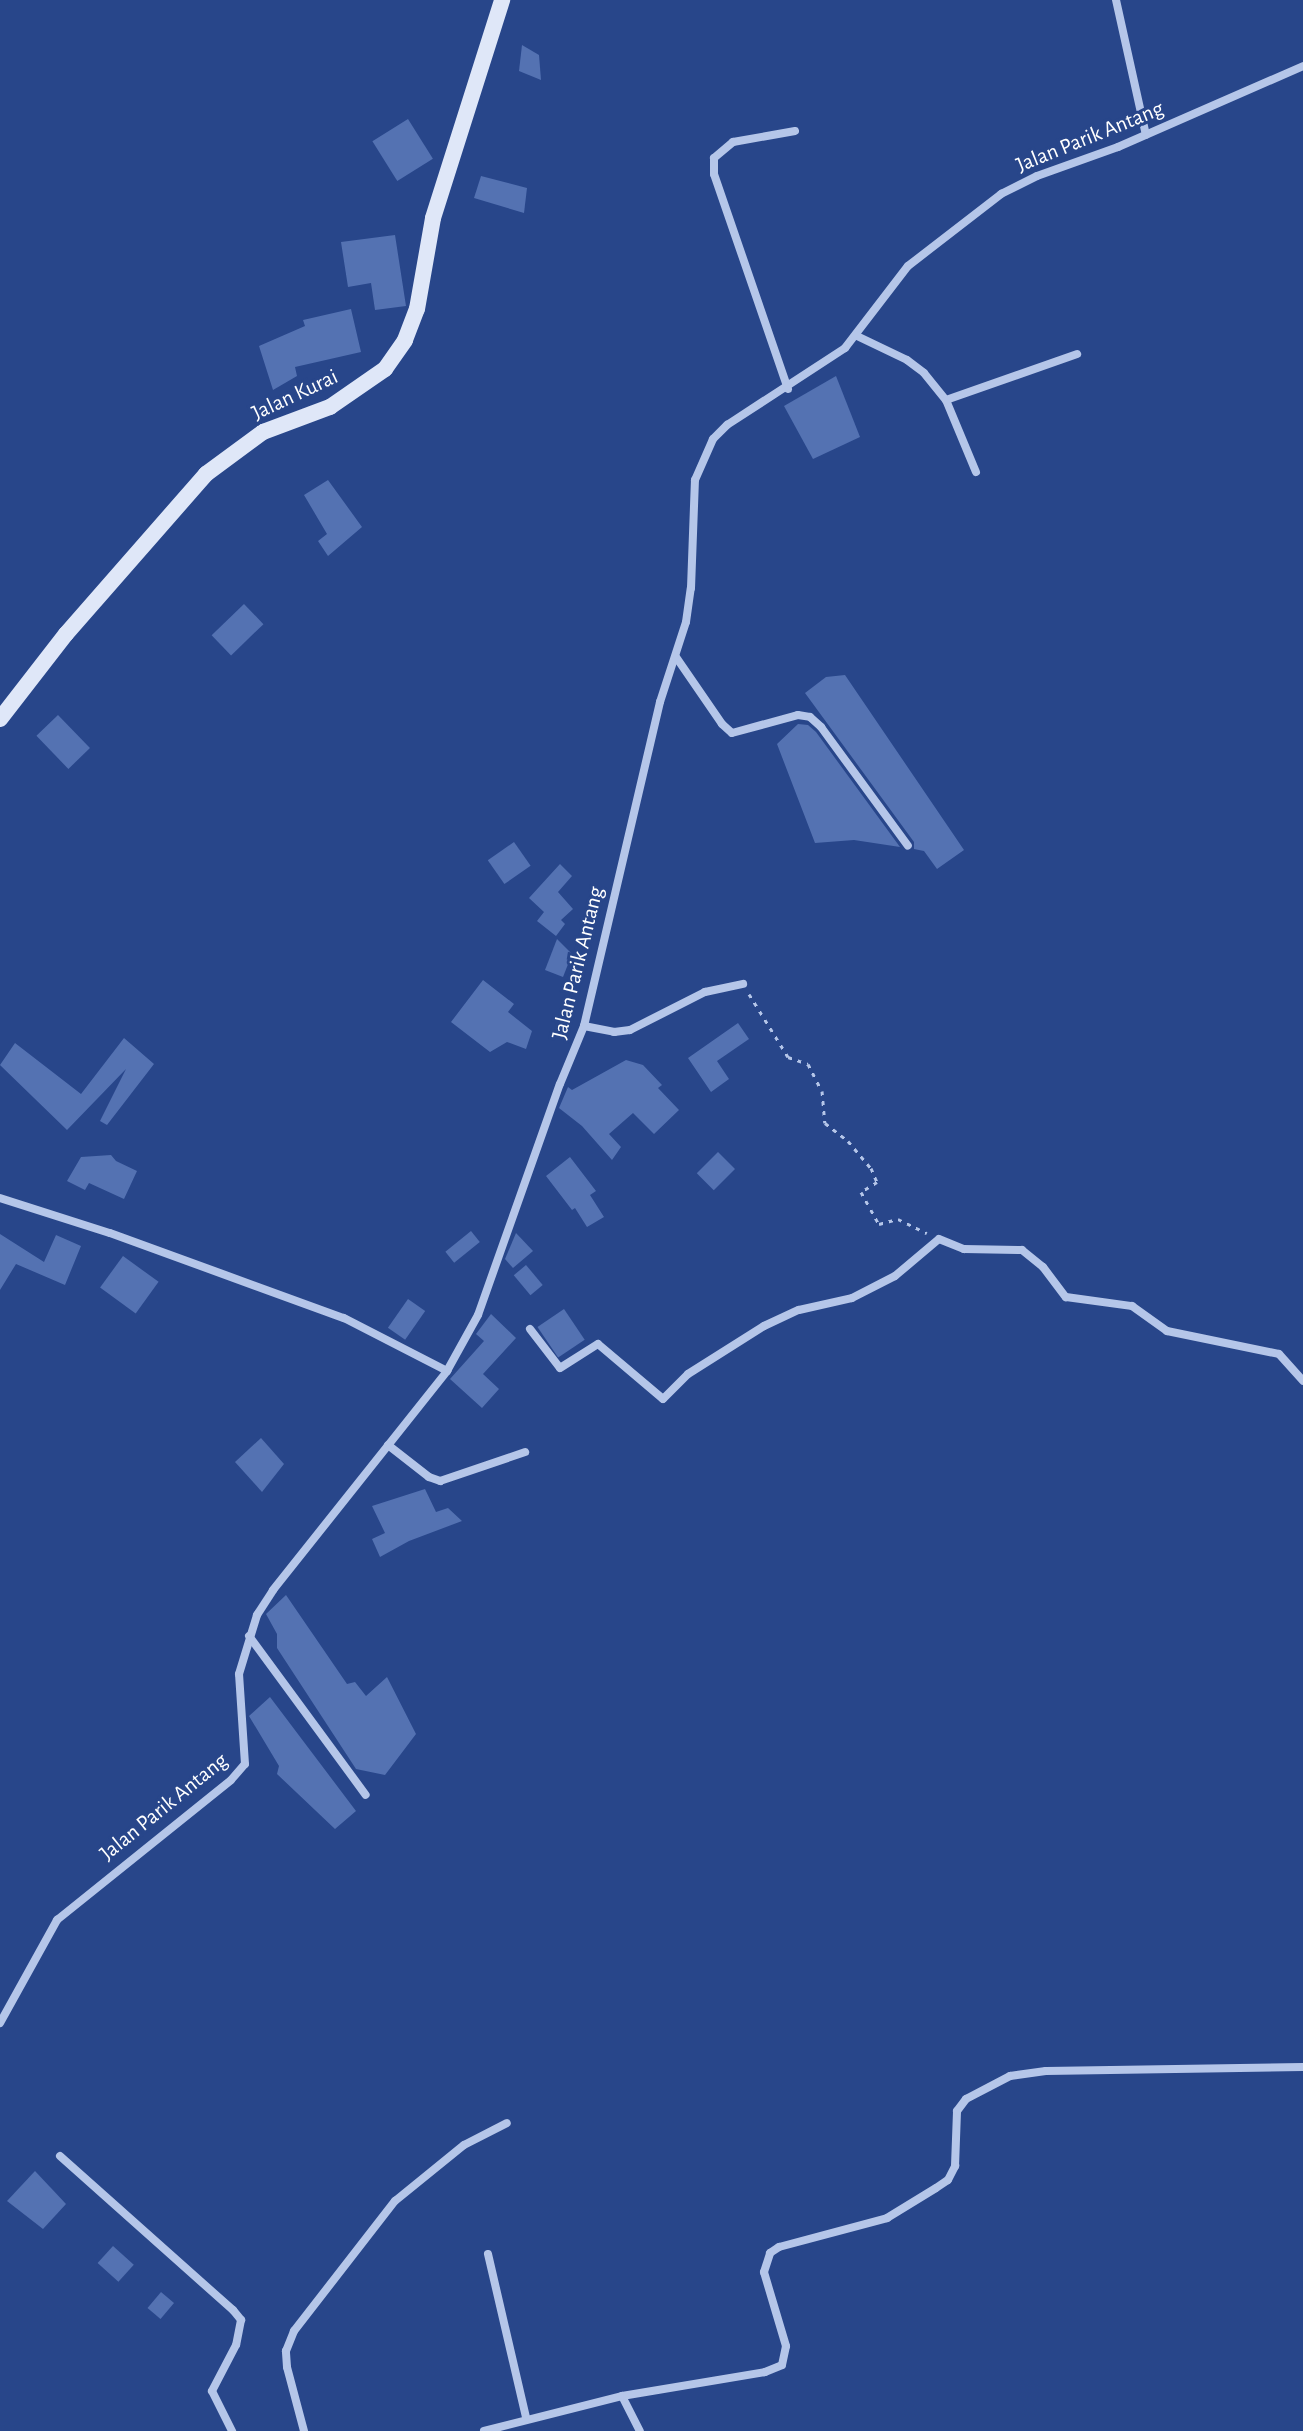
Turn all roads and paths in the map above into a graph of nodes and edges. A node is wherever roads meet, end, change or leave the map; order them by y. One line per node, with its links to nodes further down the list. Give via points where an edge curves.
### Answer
1 (502, 0): 12 (street, Jalan Kurai, via 433,218 417,309 385,369 330,407 263,432 206,474 66,634)
2 (1116, 0): 5 (street)
3 (1303, 66): 5 (street, Jalan Parik Antang)
4 (795, 131): 8 (street, via 733,142 714,158 714,174)
5 (1146, 135): 6 (street, Jalan Parik Antang, via 1001,194 908,266)
6 (857, 336): 8 (street, Jalan Parik Antang); 9 (street, via 917,366)
7 (1077, 354): 9 (street)
8 (788, 389): 11 (street, Jalan Parik Antang, via 727,425 702,457 695,480 691,588)
9 (946, 400): 10 (street)
10 (976, 472)
11 (676, 657): 13 (street, via 732,733 798,715 810,717); 15 (street, Jalan Parik Antang, via 660,702)
12 (0, 719)
13 (908, 846)
14 (743, 984): 15 (street, via 705,992 630,1030); 17 (path, via 788,1057 808,1064 822,1091 825,1123 871,1168 877,1182 861,1192 879,1224 898,1219)
15 (584, 1026): 19 (street, Jalan Parik Antang, via 478,1315)
16 (0, 1198): 19 (street, via 344,1318)
17 (939, 1239): 18 (street, via 895,1276 852,1298 799,1310 764,1326 688,1374 663,1399 598,1344 560,1368); 20 (street, via 964,1249 1022,1250 1066,1297 1132,1306 1167,1331 1279,1354)
18 (530, 1329)
19 (447, 1371): 21 (street, Jalan Parik Antang)
20 (1303, 1381)
21 (388, 1445): 22 (street, via 440,1481); 23 (street, Jalan Parik Antang, via 273,1590)
22 (525, 1452)
23 (249, 1636): 24 (street); 25 (street, Jalan Parik Antang, via 239,1674 245,1764 57,1920)
24 (366, 1795)
25 (0, 2023)
26 (1303, 2067): 30 (street, via 1010,2076 966,2099 957,2111 955,2166 948,2180 887,2218 770,2253 764,2272 786,2346 782,2365)
27 (507, 2123): 33 (street, via 464,2145 395,2201 294,2331 286,2351 287,2367)
28 (60, 2156): 32 (street, via 241,2320 236,2345 212,2391)
29 (488, 2254): 31 (street)
30 (622, 2396): 31 (street); 35 (street)
31 (526, 2417): 34 (street)
32 (232, 2431)
33 (304, 2431)
34 (484, 2431)
35 (640, 2431)

